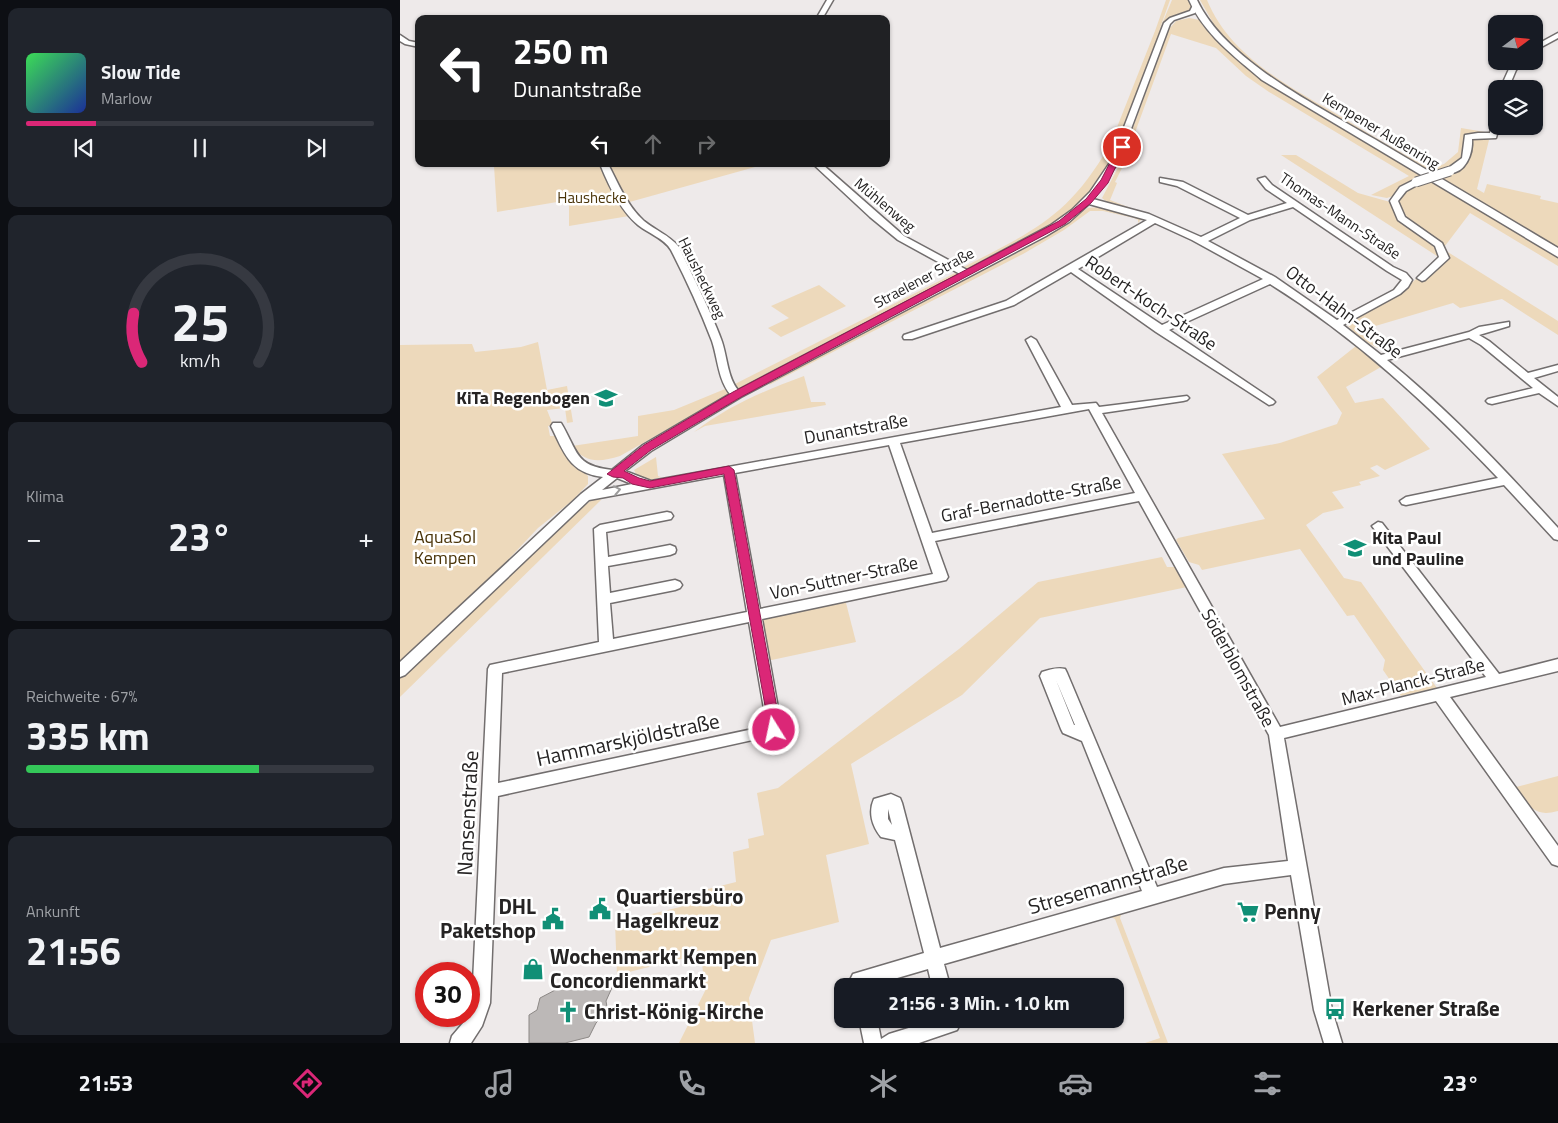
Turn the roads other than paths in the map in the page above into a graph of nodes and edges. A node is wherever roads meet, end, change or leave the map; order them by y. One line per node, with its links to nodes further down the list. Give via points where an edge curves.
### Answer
1 (830, 0): 3 (street)
2 (1196, 2): 4 (street, Straelener Straße, via 1194,12); 5 (main road, Straelener Straße)
3 (821, 15)
4 (1187, 15): 5 (street); 6 (street, Straelener Straße, via 1170,20)
5 (1203, 16): 6 (street, Straelener Straße, via 1177,19 1170,23); 21 (main road, Kempener Außenring, via 1224,44 1265,78)
6 (1164, 34): 16 (street, Straelener Straße, via 1115,161 1105,181)
7 (1558, 35): 9 (street)
8 (400, 37): 10 (street)
9 (1543, 44)
10 (415, 45)
11 (1493, 135): 24 (street, bridge, via 1468,138 1468,155 1462,164 1416,182 1403,189 1394,200 1401,218 1439,245 1444,258)
12 (606, 167): 36 (street, Hausheckweg, via 624,203 640,222 674,247 722,357 727,384)
13 (819, 167): 23 (street, Mühlenweg, via 901,238)
14 (1262, 178): 17 (street, Thomas-Mann-Straße, via 1269,187)
15 (1163, 180): 18 (street, via 1180,184)
16 (1089, 201): 19 (street, Otto-Hahn-Straße); 23 (street, Straelener Straße, via 1062,223)
17 (1294, 204): 18 (street); 26 (street, Thomas-Mann-Straße, via 1407,280 1397,292)
18 (1246, 218): 20 (street)
19 (1154, 219): 20 (street, Otto-Hahn-Straße); 22 (street, Robert-Koch-Straße)
20 (1201, 241): 25 (street, Otto-Hahn-Straße)
21 (1558, 253)
22 (1071, 268): 28 (street, Robert-Koch-Straße); 30 (street, via 1010,302)
23 (967, 274): 36 (street, Straelener Straße)
24 (1422, 278)
25 (1272, 279): 26 (street, Otto-Hahn-Straße); 28 (street)
26 (1337, 324): 32 (street, Otto-Hahn-Straße)
27 (1505, 324): 29 (street)
28 (1160, 330): 39 (street, Robert-Koch-Straße)
29 (1470, 336): 32 (street); 34 (street, via 1485,343)
30 (908, 337)
31 (1031, 340): 42 (street)
32 (1381, 358): 47 (street, Otto-Hahn-Straße)
33 (1558, 368): 34 (street)
34 (1526, 377): 35 (street)
35 (1542, 390): 38 (street); 40 (street)
36 (737, 395): 46 (street, Straelener Straße, via 647,448)
37 (1183, 398): 41 (street, Dunantstraße)
38 (1492, 401)
39 (1269, 402)
40 (1558, 403)
41 (1094, 408): 42 (street, Dunantstraße); 49 (street, Söderblomstraße)
42 (1068, 409): 44 (street, Dunantstraße)
43 (557, 426): 46 (street, via 573,459 597,472)
44 (893, 441): 45 (street, Dunantstraße); 55 (street, Graf-Bernadotte-Straße)
45 (729, 470): 48 (street, Dunantstraße); 61 (street, Von-Suttner-Straße)
46 (613, 474): 48 (street, Dunantstraße); 50 (street, Straelener Straße)
47 (1508, 480): 51 (street); 54 (street, Otto-Hahn-Straße)
48 (650, 484): 50 (street, Dunantstraße, one-way to 48)
49 (1142, 496): 55 (street, Graf-Bernadotte-Straße); 68 (street, Söderblomstraße)
50 (585, 497): 64 (street, Straelener Straße)
51 (1406, 501)
52 (667, 516): 57 (street, via 600,529)
53 (1378, 526): 65 (street)
54 (1558, 536)
55 (927, 538): 58 (street, Graf-Bernadotte-Straße)
56 (670, 550): 57 (street)
57 (602, 563): 60 (street)
58 (941, 577): 61 (street, Von-Suttner-Straße)
59 (674, 586): 60 (street)
60 (604, 599): 62 (street)
61 (754, 615): 62 (street); 67 (street, Von-Suttner-Straße)
62 (606, 646): 70 (street, Nansenstraße, via 495,669)
63 (1558, 665): 65 (street, Max-Planck-Straße)
64 (400, 671)
65 (1497, 681): 66 (street, Max-Planck-Straße)
66 (1440, 695): 68 (street, Max-Planck-Straße); 72 (street)
67 (774, 730): 70 (street, Hammarskjöldstraße)
68 (1276, 734): 73 (street, Söderblomstraße)
69 (1088, 736): 74 (street)
70 (490, 792): 80 (street, Nansenstraße, via 481,1003 477,1018)
71 (902, 833): 75 (street)
72 (1558, 859)
73 (1298, 867): 74 (street, Stresemannstraße, via 1224,876); 83 (street, Söderblomstraße, via 1323,1010)
74 (1152, 896): 75 (street, Stresemannstraße)
75 (933, 959): 76 (street, Stresemannstraße); 77 (street)
76 (866, 978)
77 (939, 978)
78 (870, 1028): 81 (street)
79 (938, 1028): 82 (street)
80 (459, 1043)
81 (873, 1043)
82 (889, 1043)
83 (1333, 1043)

